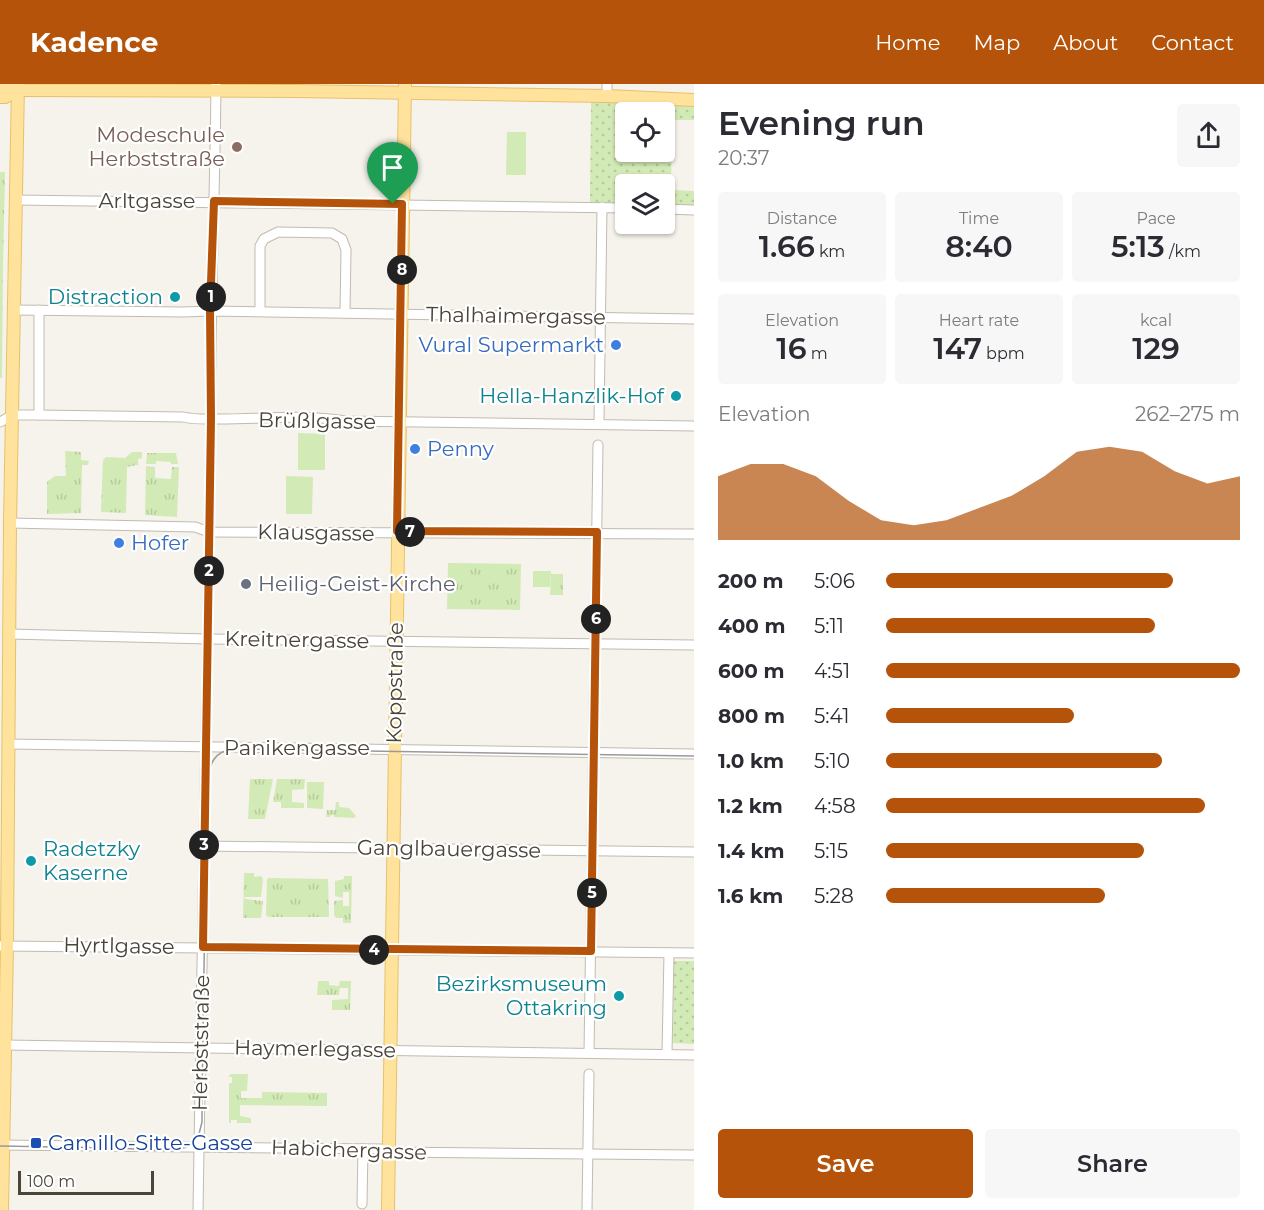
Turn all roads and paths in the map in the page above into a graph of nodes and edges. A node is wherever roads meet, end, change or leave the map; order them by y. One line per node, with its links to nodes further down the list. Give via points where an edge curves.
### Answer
1 (0, 86): 2 (main road)
2 (18, 87): 3 (main road); 6 (main road); 8 (main road)
3 (216, 88): 4 (main road); 9 (street, Herbststraße)
4 (405, 89): 5 (main road); 10 (main road, Koppstraße)
5 (607, 90): 7 (main road)
6 (0, 97)
7 (694, 100)
8 (16, 200): 9 (street, Arltgasse); 15 (main road)
9 (214, 201): 10 (street, Arltgasse); 17 (street, Herbststraße)
10 (402, 204): 11 (street, Arltgasse); 20 (main road, Koppstraße)
11 (602, 207): 12 (street, Arltgasse); 21 (street)
12 (615, 208)
13 (675, 209): 14 (street)
14 (694, 210)
15 (14, 310): 16 (street, Thalhaimergasse); 23 (main road)
16 (39, 310): 17 (street, Thalhaimergasse); 24 (street)
17 (210, 310): 18 (street, Thalhaimergasse); 25 (street, Herbststraße)
18 (260, 311): 19 (street, Thalhaimergasse); 19 (street, via 264,239 278,232 333,233 342,239 346,250)
19 (345, 313): 20 (street, Thalhaimergasse)
20 (401, 313): 21 (street, Thalhaimergasse); 27 (main road, Koppstraße)
21 (600, 318): 22 (street, Thalhaimergasse); 28 (street)
22 (694, 319)
23 (13, 415): 24 (street, Brüßlgasse); 26 (street); 31 (main road)
24 (39, 415): 25 (street, Brüßlgasse)
25 (211, 419): 27 (street, Brüßlgasse, via 280,417); 33 (street, Herbststraße)
26 (0, 422)
27 (399, 422): 28 (street, Brüßlgasse); 32 (main road, Koppstraße)
28 (599, 423): 29 (street, Brüßlgasse)
29 (694, 426)
30 (598, 445): 34 (street)
31 (10, 523): 33 (street, Klausgasse, via 195,527); 36 (main road)
32 (397, 531): 33 (street, Klausgasse); 34 (street, Klausgasse); 38 (main road, Koppstraße)
33 (209, 532): 37 (street, Herbststraße)
34 (597, 532): 35 (street, Klausgasse); 39 (street)
35 (694, 534)
36 (9, 634): 37 (street, Kreitnergasse); 41 (main road)
37 (208, 639): 38 (street, Kreitnergasse); 42 (street, Herbststraße)
38 (396, 641): 39 (street, Kreitnergasse); 43 (main road, Koppstraße)
39 (595, 644): 40 (street, Kreitnergasse); 44 (street)
40 (694, 645)
41 (8, 744): 42 (street, Panikengasse); 46 (main road)
42 (206, 747): 43 (street, Panikengasse); 47 (street, Herbststraße)
43 (394, 749): 44 (street, Panikengasse); 48 (main road, Koppstraße)
44 (594, 753): 45 (street, Panikengasse); 49 (street)
45 (694, 754)
46 (4, 843): 51 (main road)
47 (204, 846): 48 (street, Ganglbauergasse); 52 (street, Herbststraße)
48 (392, 849): 49 (street, Ganglbauergasse); 53 (main road, Koppstraße)
49 (592, 851): 50 (street, Ganglbauergasse); 54 (street)
50 (694, 852)
51 (4, 946): 52 (street, Hyrtlgasse); 57 (main road)
52 (203, 947): 53 (street, Hyrtlgasse); 58 (street, Herbststraße)
53 (392, 950): 54 (street, Hyrtlgasse); 59 (main road, Koppstraße)
54 (591, 951): 55 (street, Hyrtlgasse); 60 (street)
55 (669, 953): 56 (street, Hyrtlgasse); 61 (street)
56 (694, 953)
57 (5, 1045): 58 (street, Haymerlegasse); 64 (main road)
58 (201, 1047): 59 (street, Haymerlegasse); 65 (street, Herbststraße)
59 (390, 1050): 60 (street, Haymerlegasse); 67 (main road, Koppstraße)
60 (589, 1053): 61 (street, Haymerlegasse)
61 (667, 1054): 62 (street, Haymerlegasse)
62 (694, 1055)
63 (589, 1074): 68 (street)
64 (2, 1145): 65 (street, Habichergasse); 71 (main road)
65 (199, 1146): 66 (street, Habichergasse); 72 (street, Herbststraße)
66 (363, 1149): 67 (street, Habichergasse); 70 (street)
67 (389, 1152): 68 (street, Habichergasse); 73 (main road, Koppstraße)
68 (588, 1154): 69 (street, Habichergasse); 74 (street)
69 (694, 1155)
70 (362, 1204)
71 (2, 1210)
72 (198, 1210)
73 (388, 1210)
74 (587, 1210)

